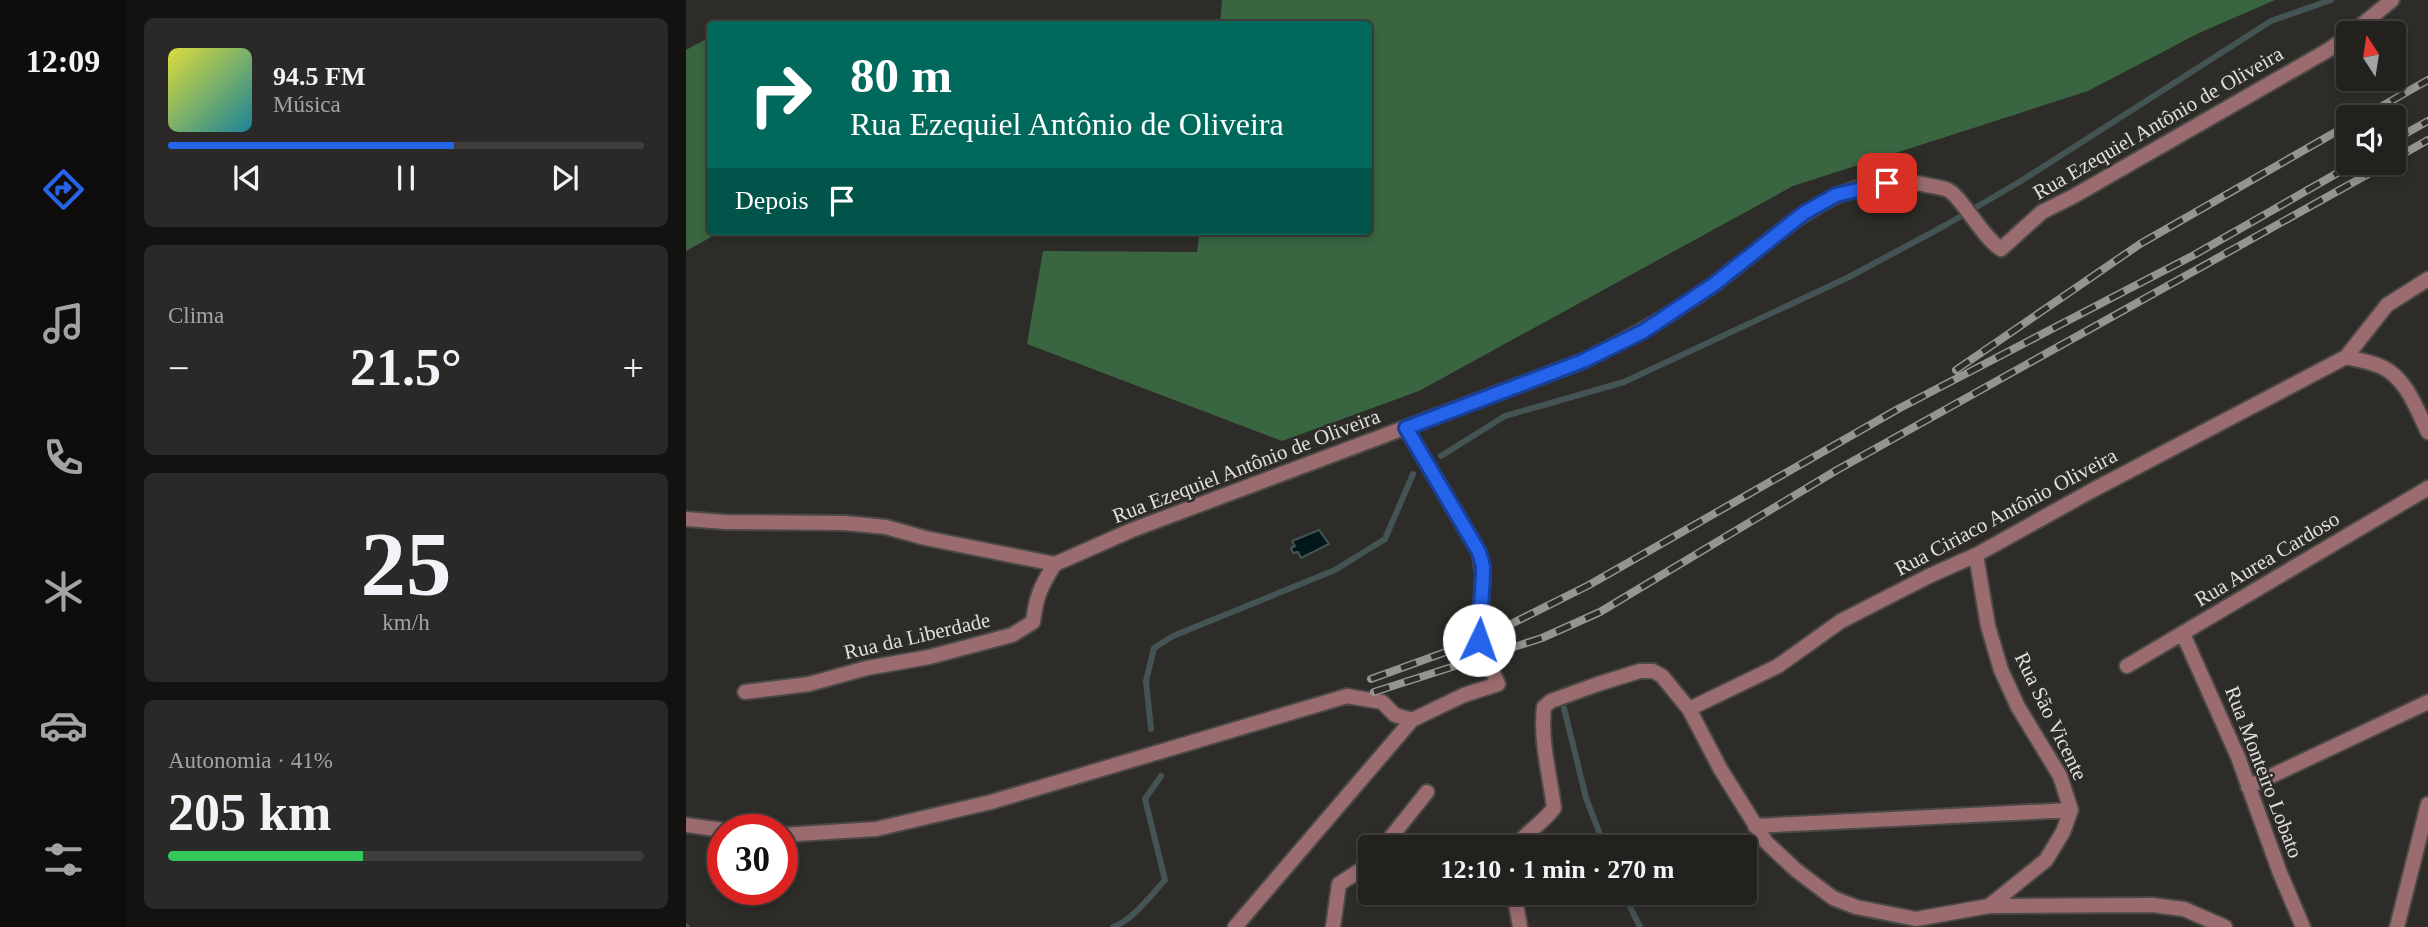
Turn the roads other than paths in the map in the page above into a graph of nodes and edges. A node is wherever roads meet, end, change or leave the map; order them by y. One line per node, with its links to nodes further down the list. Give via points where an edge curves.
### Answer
1 (2392, 0): 2 (street, Rua Ezequiel Antônio de Oliveira)
2 (2367, 21)
3 (2336, 46): 6 (street, Rua Ezequiel Antônio de Oliveira, via 2042,212 2001,249 1951,191 1909,182 1836,195 1804,213 1713,285 1644,331 1583,361)
4 (2428, 279): 5 (street, Rua Ciriaco Antônio Oliveira, via 2387,305)
5 (2346, 357): 7 (street, via 2393,373); 10 (street, Rua Ciriaco Antônio Oliveira)
6 (1406, 428): 11 (street, Rua Ezequiel Antônio de Oliveira, via 1132,530); 17 (street, via 1479,552 1483,566 1479,640 1498,684)
7 (2428, 432)
8 (2428, 488): 12 (street, Rua Aurea Cardoso)
9 (686, 519): 11 (street, via 886,527)
10 (1976, 555): 16 (street, Rua Ciriaco Antônio Oliveira, via 1841,621 1778,666); 21 (street, Rua São Vicente, via 2001,670 2060,776)
11 (1055, 564): 14 (street, Rua da Liberdade, via 1041,584 1033,622 1012,635 809,684)
12 (2183, 634): 13 (street, Rua Aurea Cardoso); 18 (street, Rua Monteiro Lobato)
13 (2127, 666)
14 (745, 692)
15 (2428, 702): 18 (street)
16 (1689, 709): 23 (street); 27 (street, via 1653,671 1640,671 1551,701 1544,707 1542,723 1554,808)
17 (1412, 720): 25 (street, via 1395,715 1382,702 1346,696 991,802 876,829); 33 (street)
18 (2248, 787): 37 (street, Rua Monteiro Lobato)
19 (1427, 792): 26 (street)
20 (2428, 804): 32 (street)
21 (2071, 810): 23 (street); 30 (street, Rua São Vicente, via 2046,860)
22 (686, 825): 24 (street)
23 (1755, 826): 31 (street, via 1796,870 1833,898)
24 (707, 828)
25 (798, 834)
26 (1393, 835)
27 (1525, 835)
28 (1358, 871): 34 (street, via 1339,884)
29 (1516, 905): 35 (street)
30 (1989, 906): 31 (street); 36 (street, via 2152,905 2184,909)
31 (1919, 923)
32 (2398, 926)
33 (1235, 927)
34 (1333, 927)
35 (1520, 927)
36 (2225, 927)
37 (2303, 927)

